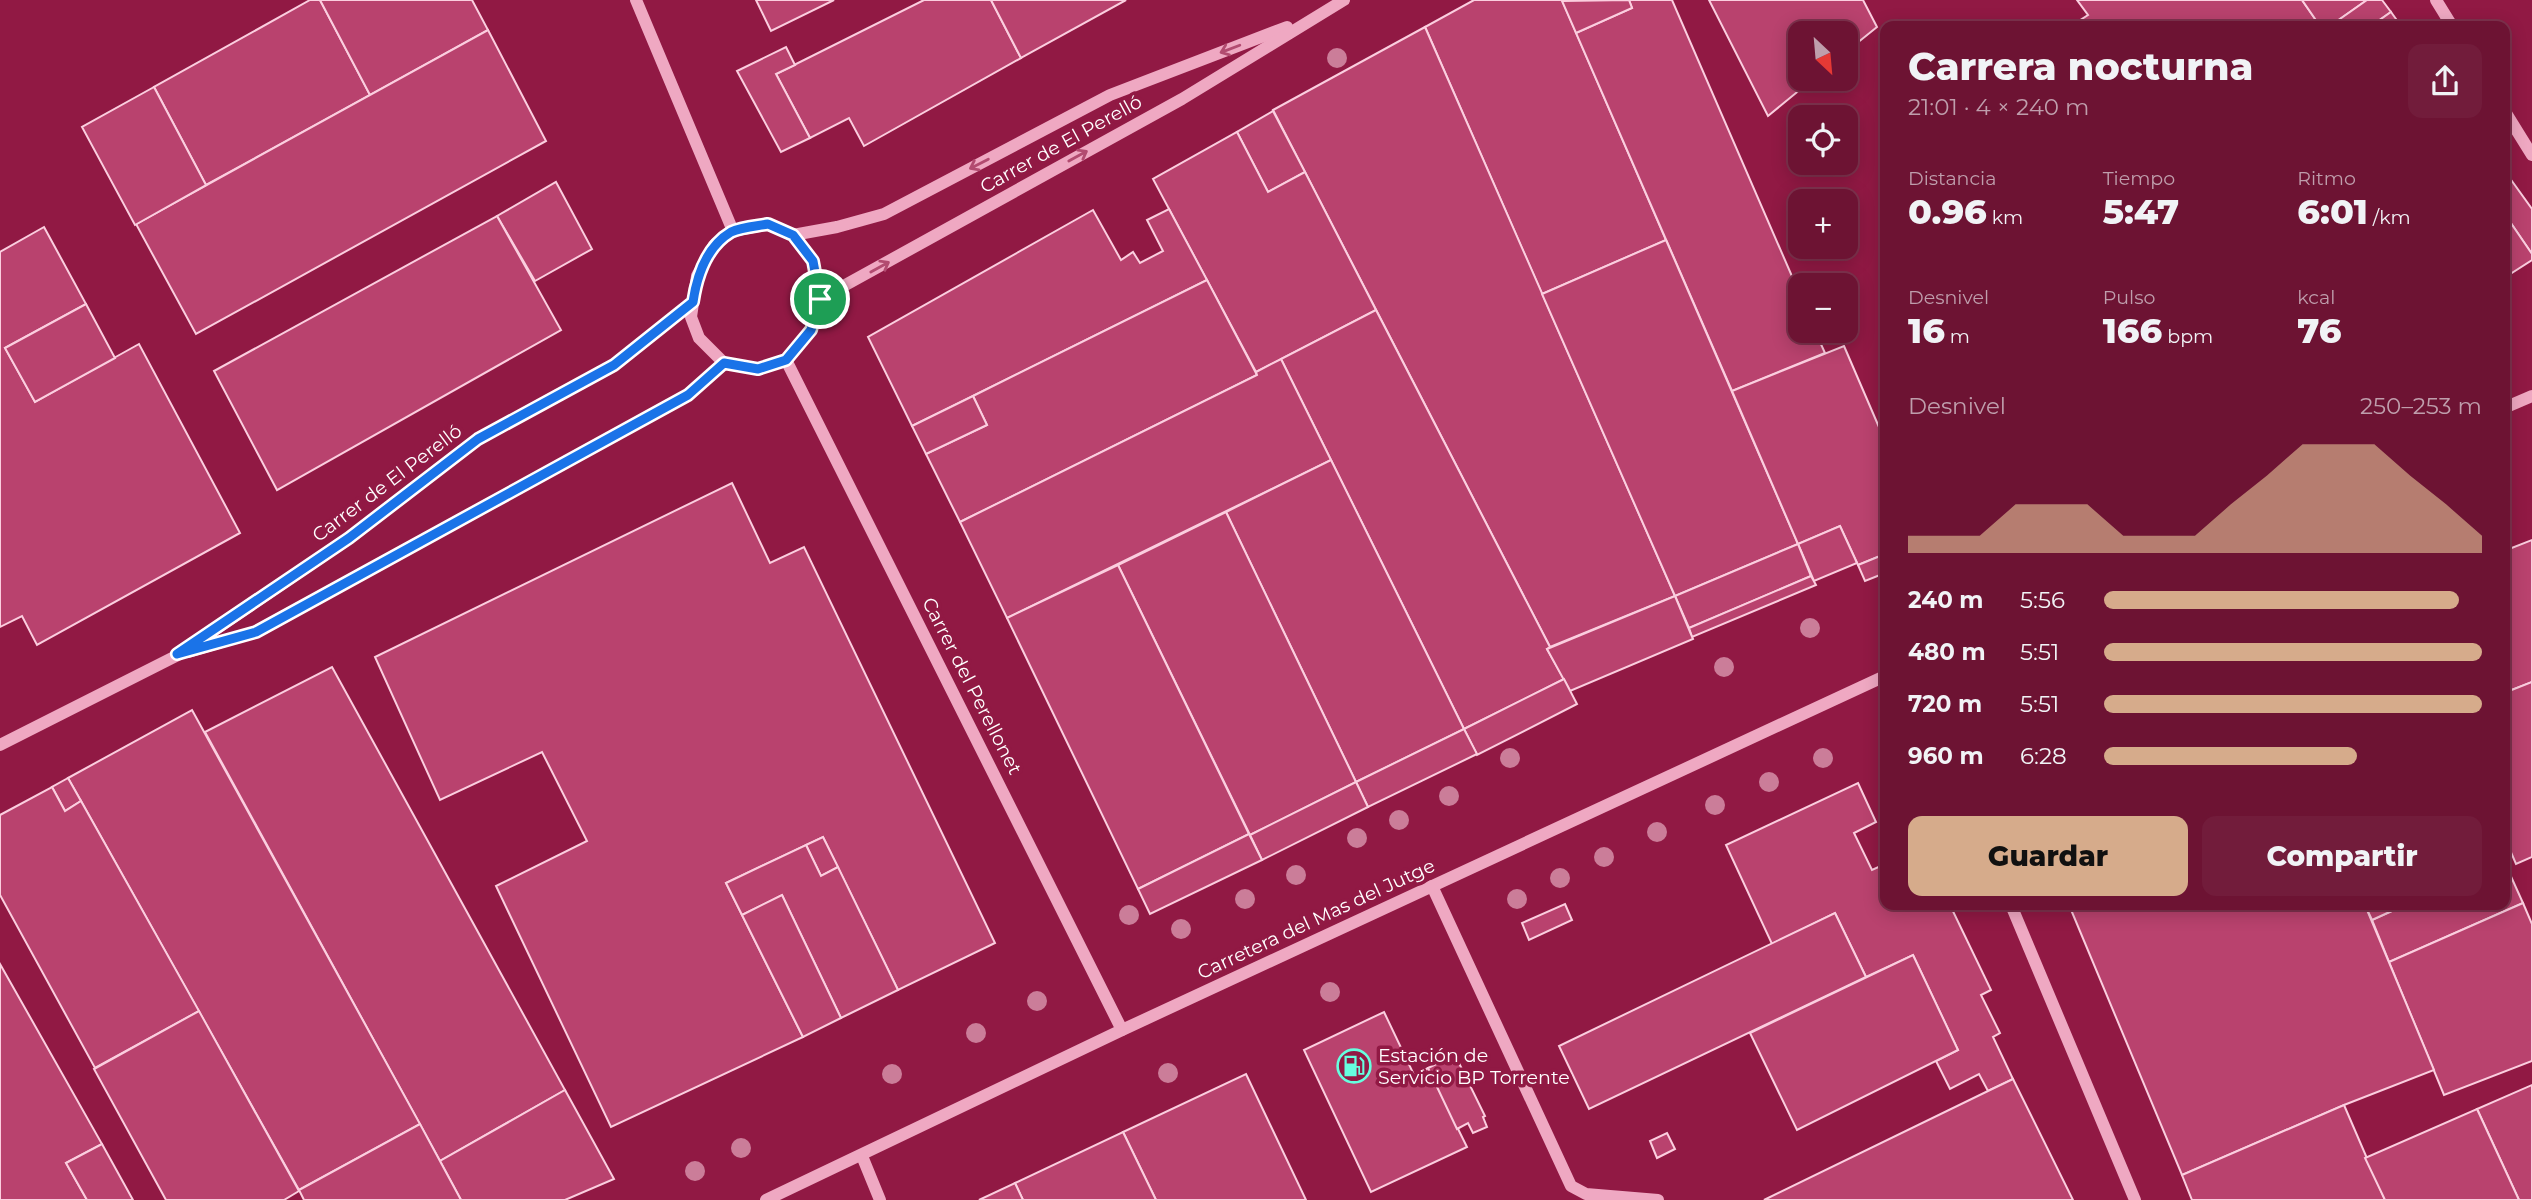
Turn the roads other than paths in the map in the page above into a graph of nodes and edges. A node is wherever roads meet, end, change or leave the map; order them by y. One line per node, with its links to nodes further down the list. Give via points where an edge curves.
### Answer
1 (636, 0): 8 (street)
2 (1344, 0): 4 (street, Carrer de El Perelló)
3 (2436, 0): 5 (street)
4 (1317, 16): 9 (street, Carrer de El Perelló, one-way to 9, via 1110,95 884,214); 10 (street, Carrer de El Perelló, one-way to 4, via 1182,99)
5 (2449, 21)
6 (2510, 120): 7 (street)
7 (2532, 155)
8 (733, 231): 9 (street, via 768,224); 11 (street, via 714,245 697,276)
9 (793, 235): 10 (street, via 813,261)
10 (820, 299): 12 (street, via 811,330)
11 (693, 302): 13 (street, via 691,317 699,338); 16 (street, Carrer de El Perelló, via 614,365 478,439 349,538)
12 (786, 360): 13 (street, via 758,369); 21 (street, Carrer del Perellonet)
13 (724, 363): 16 (street, Carrer de El Perelló, via 688,395 256,632)
14 (2532, 396): 15 (street)
15 (2510, 405)
16 (177, 654): 18 (street, Carrer de El Perelló)
17 (1880, 678): 19 (street, Carretera del Mas del Jutge)
18 (0, 745)
19 (1432, 886): 21 (street, Carretera del Mas del Jutge); 25 (street, via 1571,1185 1586,1194)
20 (2013, 910): 26 (street)
21 (1122, 1030): 22 (street, Carretera del Mas del Jutge)
22 (862, 1156): 23 (street, Carretera del Mas del Jutge); 24 (street)
23 (766, 1200)
24 (880, 1200)
25 (1658, 1200)
26 (2135, 1200)

